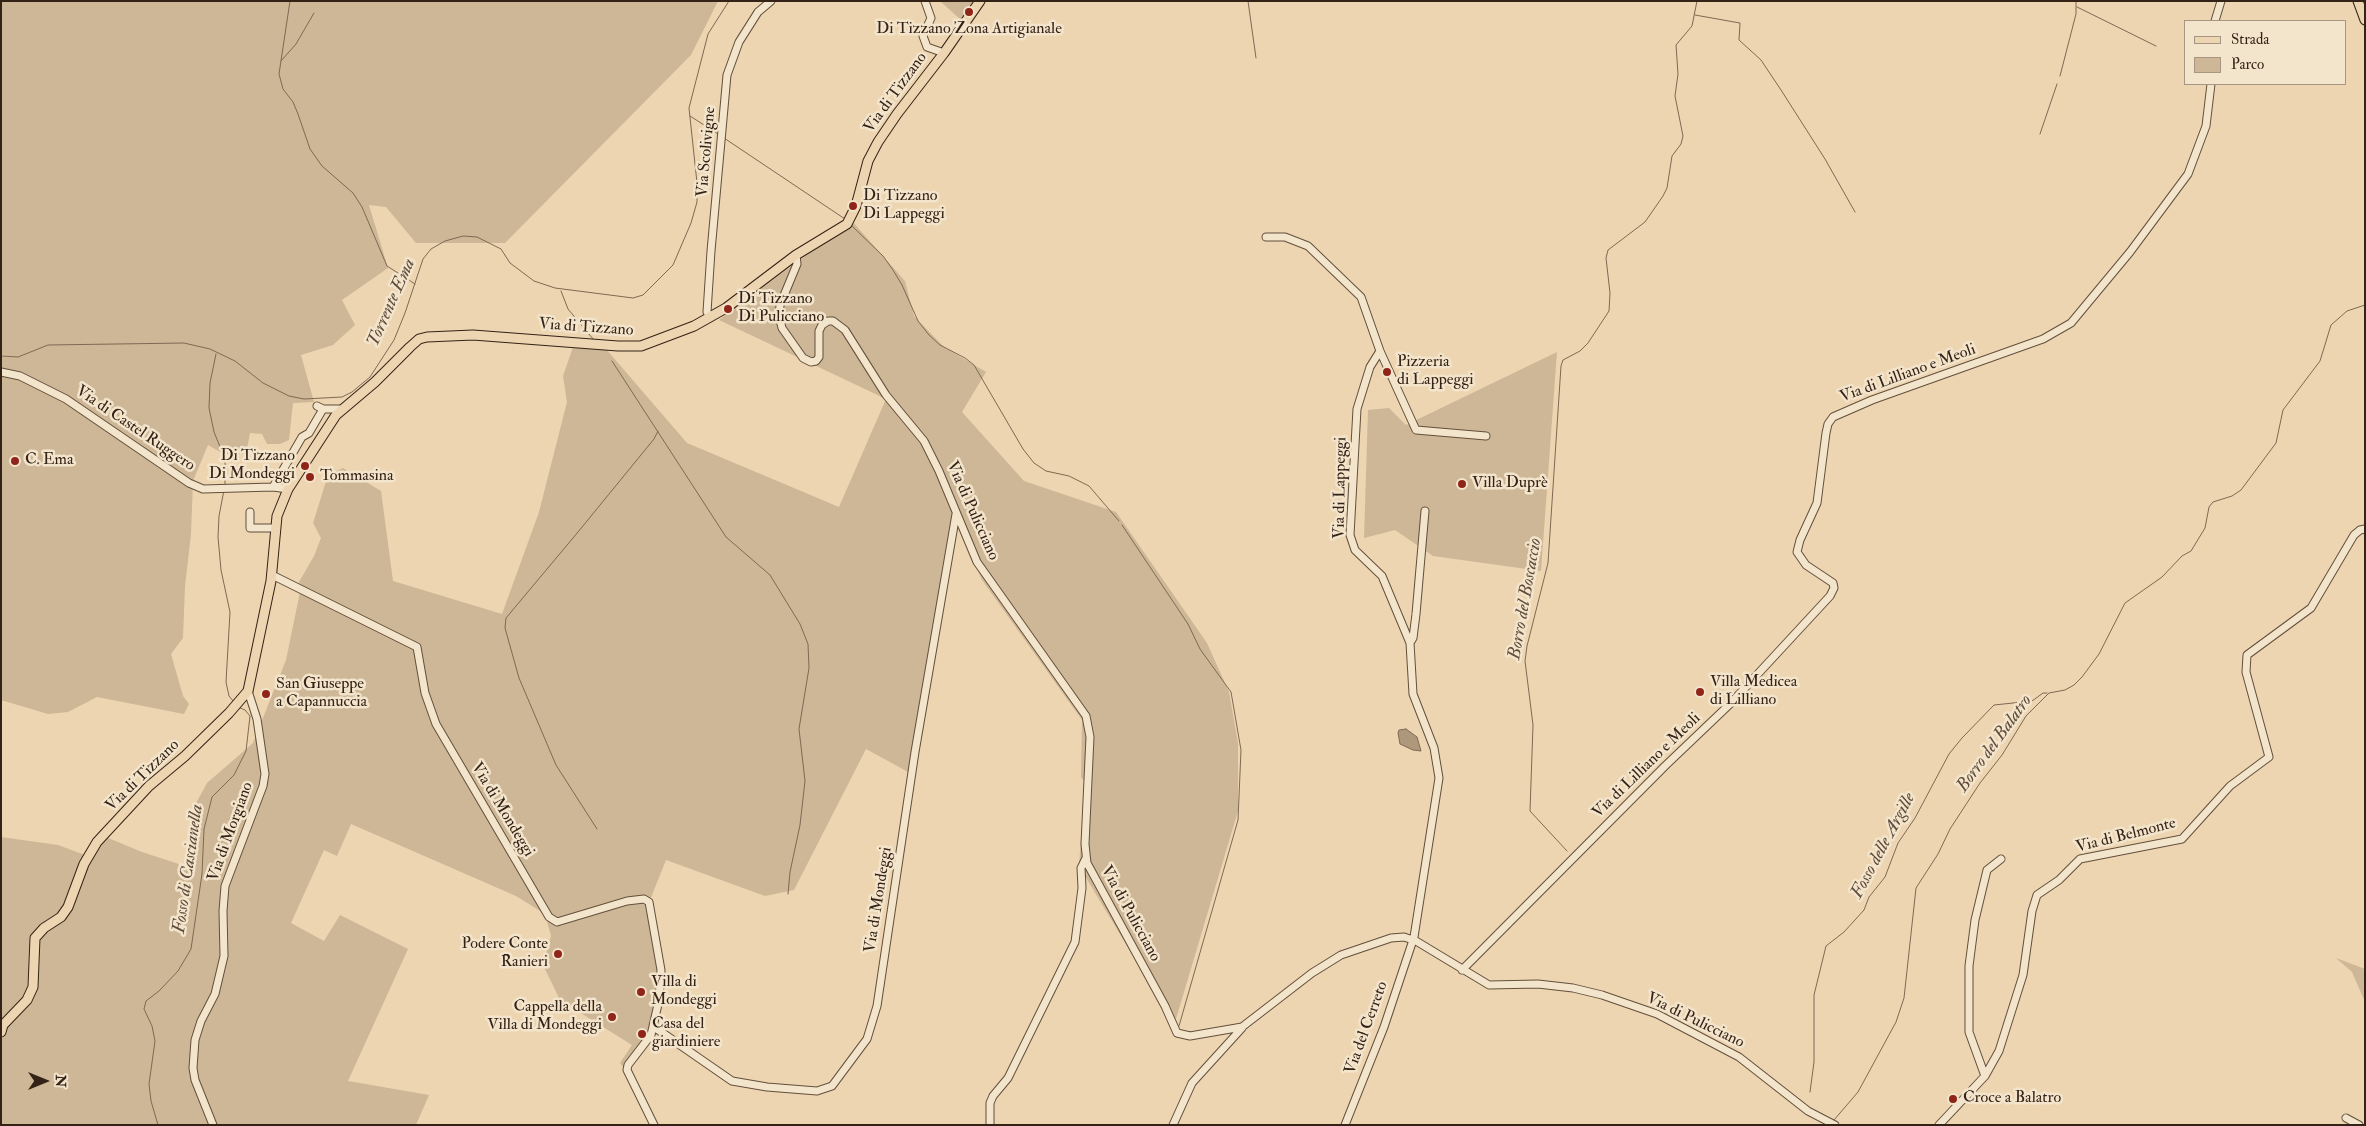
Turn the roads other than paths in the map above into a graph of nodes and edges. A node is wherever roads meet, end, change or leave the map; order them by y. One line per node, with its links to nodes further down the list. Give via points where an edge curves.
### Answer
1 (771, 1): 12 (street, Via Scolivigne, via 758,12 739,42 727,75 711,251 707,312)
2 (925, 1): 8 (street, via 931,18 923,36 927,47)
3 (980, 1): 8 (main road, Via di Tizzano)
4 (2220, 1): 6 (street)
5 (2358, 1): 7 (main road)
6 (2215, 20)
7 (2365, 20)
8 (944, 52): 11 (main road, Via di Tizzano, via 878,142 868,161 848,222)
9 (2211, 85): 30 (street, Via di Lilliano e Meoli, via 2206,126 2188,174 2130,252 2071,323 2042,339 1872,400 1833,418 1826,433 1817,503 1797,552 1806,565 1833,583 1830,596 1730,704)
10 (1266, 236): 13 (street, via 1285,237 1308,246 1361,297)
11 (796, 255): 12 (main road, Via di Tizzano, via 738,300); 21 (street, Via di Pulicciano, via 797,264 780,305 782,328 803,358 811,362 819,357 822,325 830,321 841,326 886,395 924,441)
12 (710, 317): 15 (main road, Via di Tizzano, via 641,346 473,335 427,337 414,343)
13 (1380, 351): 16 (street, via 1416,430); 25 (street, Via di Lappeggi, via 1370,367 1357,409 1350,534 1355,550 1382,576)
14 (1, 372): 17 (street, Via di Castel Ruggero, via 20,376 66,398 189,483 203,489)
15 (342, 409): 17 (street, via 320,407 309,433 302,437); 18 (main road, Via di Tizzano)
16 (1486, 436)
17 (273, 487): 18 (street, Via di Castel Ruggero)
18 (288, 489): 22 (main road, Via di Tizzano, via 276,516)
19 (1425, 511): 25 (street, Via di Lappeggi, via 1416,614)
20 (250, 512): 22 (street, via 250,528)
21 (956, 513): 27 (street, Via di Pulicciano, via 986,576 1088,720); 31 (street, Via di Mondeggi, via 915,752 877,1006 867,1038 832,1086 817,1091 732,1081)
22 (276, 528): 24 (main road, Via di Tizzano)
23 (2365, 529): 34 (street, Via di Belmonte, via 2354,535 2311,608 2248,655 2246,672 2268,757 2230,786 2182,839 2080,859 2035,898 2023,975 1999,1051)
24 (272, 575): 26 (main road, Via di Tizzano); 31 (street, Via di Mondeggi, via 417,647 425,693 436,724 549,917 557,922 627,901 644,899 649,902 661,970)
25 (1410, 643): 29 (street, Via di Lappeggi, via 1413,694 1434,748 1439,778)
26 (248, 691): 33 (main road, Via di Tizzano, via 185,756 150,786 98,842 84,864 68,907 61,917 34,938 33,987 27,1000); 36 (street, Via di Morgiano, via 257,719 266,774 225,886 224,956 215,994 195,1040 195,1080)
27 (1086, 858): 32 (street, Via di Pulicciano, via 1177,1033 1190,1036); 38 (street, via 1081,868 1082,888 1075,942 1008,1078 993,1096)
28 (2001, 859): 34 (street, via 1987,870 1975,920 1969,966 1968,1032)
29 (1413, 940): 30 (street, Via di Pulicciano); 32 (street, Via di Pulicciano, via 1390,938 1341,955); 40 (street, Via del Cerreto, via 1384,1027)
30 (1462, 970): 41 (street, Via di Pulicciano, via 1490,985 1566,987 1589,991 1652,1012 1739,1057 1808,1111)
31 (654, 1027): 37 (street, Via di Mondeggi, via 627,1070)
32 (1242, 1027): 39 (street, via 1192,1083)
33 (1, 1032)
34 (1985, 1076): 42 (street, Via di Belmonte)
35 (2346, 1118): 43 (street)
36 (213, 1125)
37 (654, 1125)
38 (990, 1125)
39 (1173, 1125)
40 (1344, 1125)
41 (1835, 1125)
42 (1939, 1125)
43 (2358, 1125)

